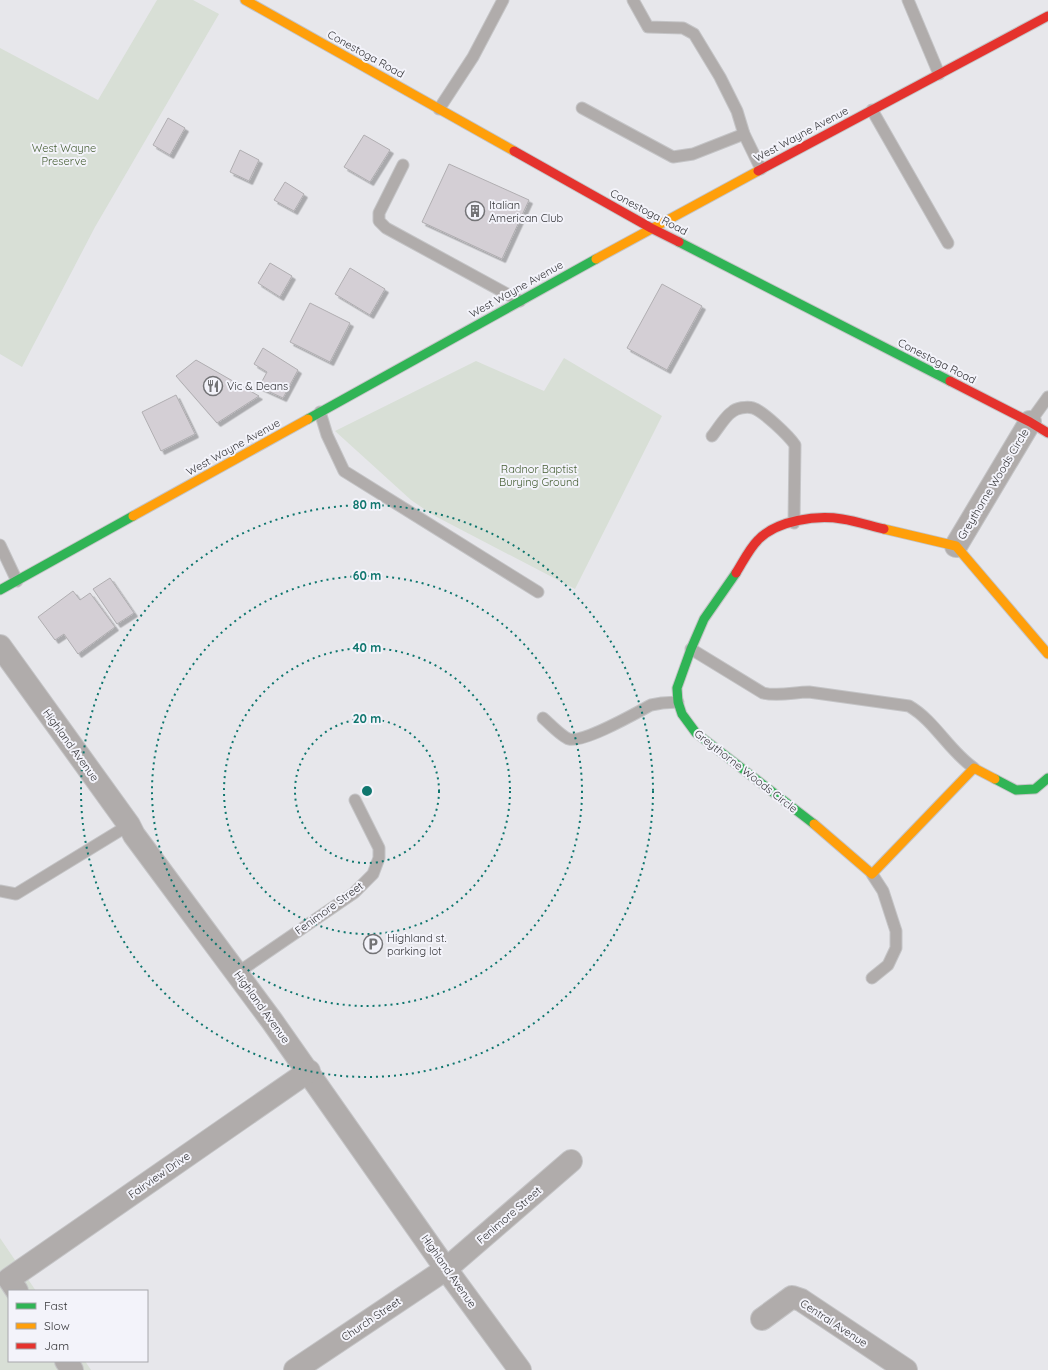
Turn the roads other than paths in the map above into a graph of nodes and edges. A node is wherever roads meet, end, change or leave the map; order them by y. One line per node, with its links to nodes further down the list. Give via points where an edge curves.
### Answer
1 (245, 0): 8 (street, Conestoga Road)
2 (503, 0): 8 (lane, via 473,57)
3 (633, 0): 10 (lane, via 648,27 683,28 694,34 737,111)
4 (908, 0): 6 (lane)
5 (1048, 17): 6 (street, West Wayne Avenue)
6 (939, 74): 9 (street, West Wayne Avenue)
7 (582, 108): 10 (lane, via 673,157 693,154)
8 (439, 109): 13 (street, Conestoga Road)
9 (872, 110): 12 (street, West Wayne Avenue); 14 (lane)
10 (744, 134): 12 (lane)
11 (403, 165): 15 (lane, via 379,213 379,221 386,228)
12 (761, 170): 13 (street, West Wayne Avenue)
13 (651, 228): 15 (street, West Wayne Avenue); 18 (street, Conestoga Road)
14 (948, 243)
15 (520, 301): 17 (street, West Wayne Avenue)
16 (1048, 397): 18 (lane)
17 (320, 412): 23 (street, West Wayne Avenue); 25 (lane, via 327,436 344,471)
18 (1039, 428): 22 (street, Greythorne Woods Circle)
19 (712, 436): 20 (lane, via 732,412 742,408 753,408 790,438 795,445)
20 (794, 522): 22 (street, Greythorne Woods Circle, via 812,518 843,519); 27 (street, Greythorne Woods Circle, via 769,531 758,540 704,619)
21 (0, 545): 23 (lane)
22 (956, 546): 28 (street, Greythorne Woods Circle)
23 (17, 581): 24 (street, West Wayne Avenue)
24 (0, 590)
25 (538, 592)
26 (0, 646): 34 (street, Highland Avenue)
27 (691, 649): 29 (street, Greythorne Woods Circle, via 677,688); 31 (lane, via 763,694 772,696 809,692 909,706 922,715 963,761)
28 (1048, 654)
29 (678, 702): 30 (lane, via 651,705 575,740 568,739); 35 (street, Greythorne Woods Circle, via 682,714 696,733 816,826)
30 (543, 718)
31 (974, 768): 32 (street, via 1016,790 1035,789); 35 (street)
32 (1048, 778)
33 (355, 800): 37 (lane, Fenimore Street, via 379,848 379,858 373,874 354,893)
34 (129, 826): 36 (lane, via 16,894); 37 (street, Highland Avenue)
35 (872, 874): 38 (lane, via 883,891 896,931 896,948 888,965)
36 (0, 892)
37 (237, 973): 39 (street, Highland Avenue)
38 (872, 978)
39 (309, 1071): 41 (street, Highland Avenue); 42 (street, Fairview Drive)
40 (571, 1161): 41 (street, Fenimore Street)
41 (446, 1269): 44 (street, Church Street); 45 (street, Highland Avenue)
42 (13, 1285)
43 (762, 1319): 46 (street, Central Avenue, via 792,1297 801,1300)
44 (295, 1370)
45 (520, 1370)
46 (906, 1370)

